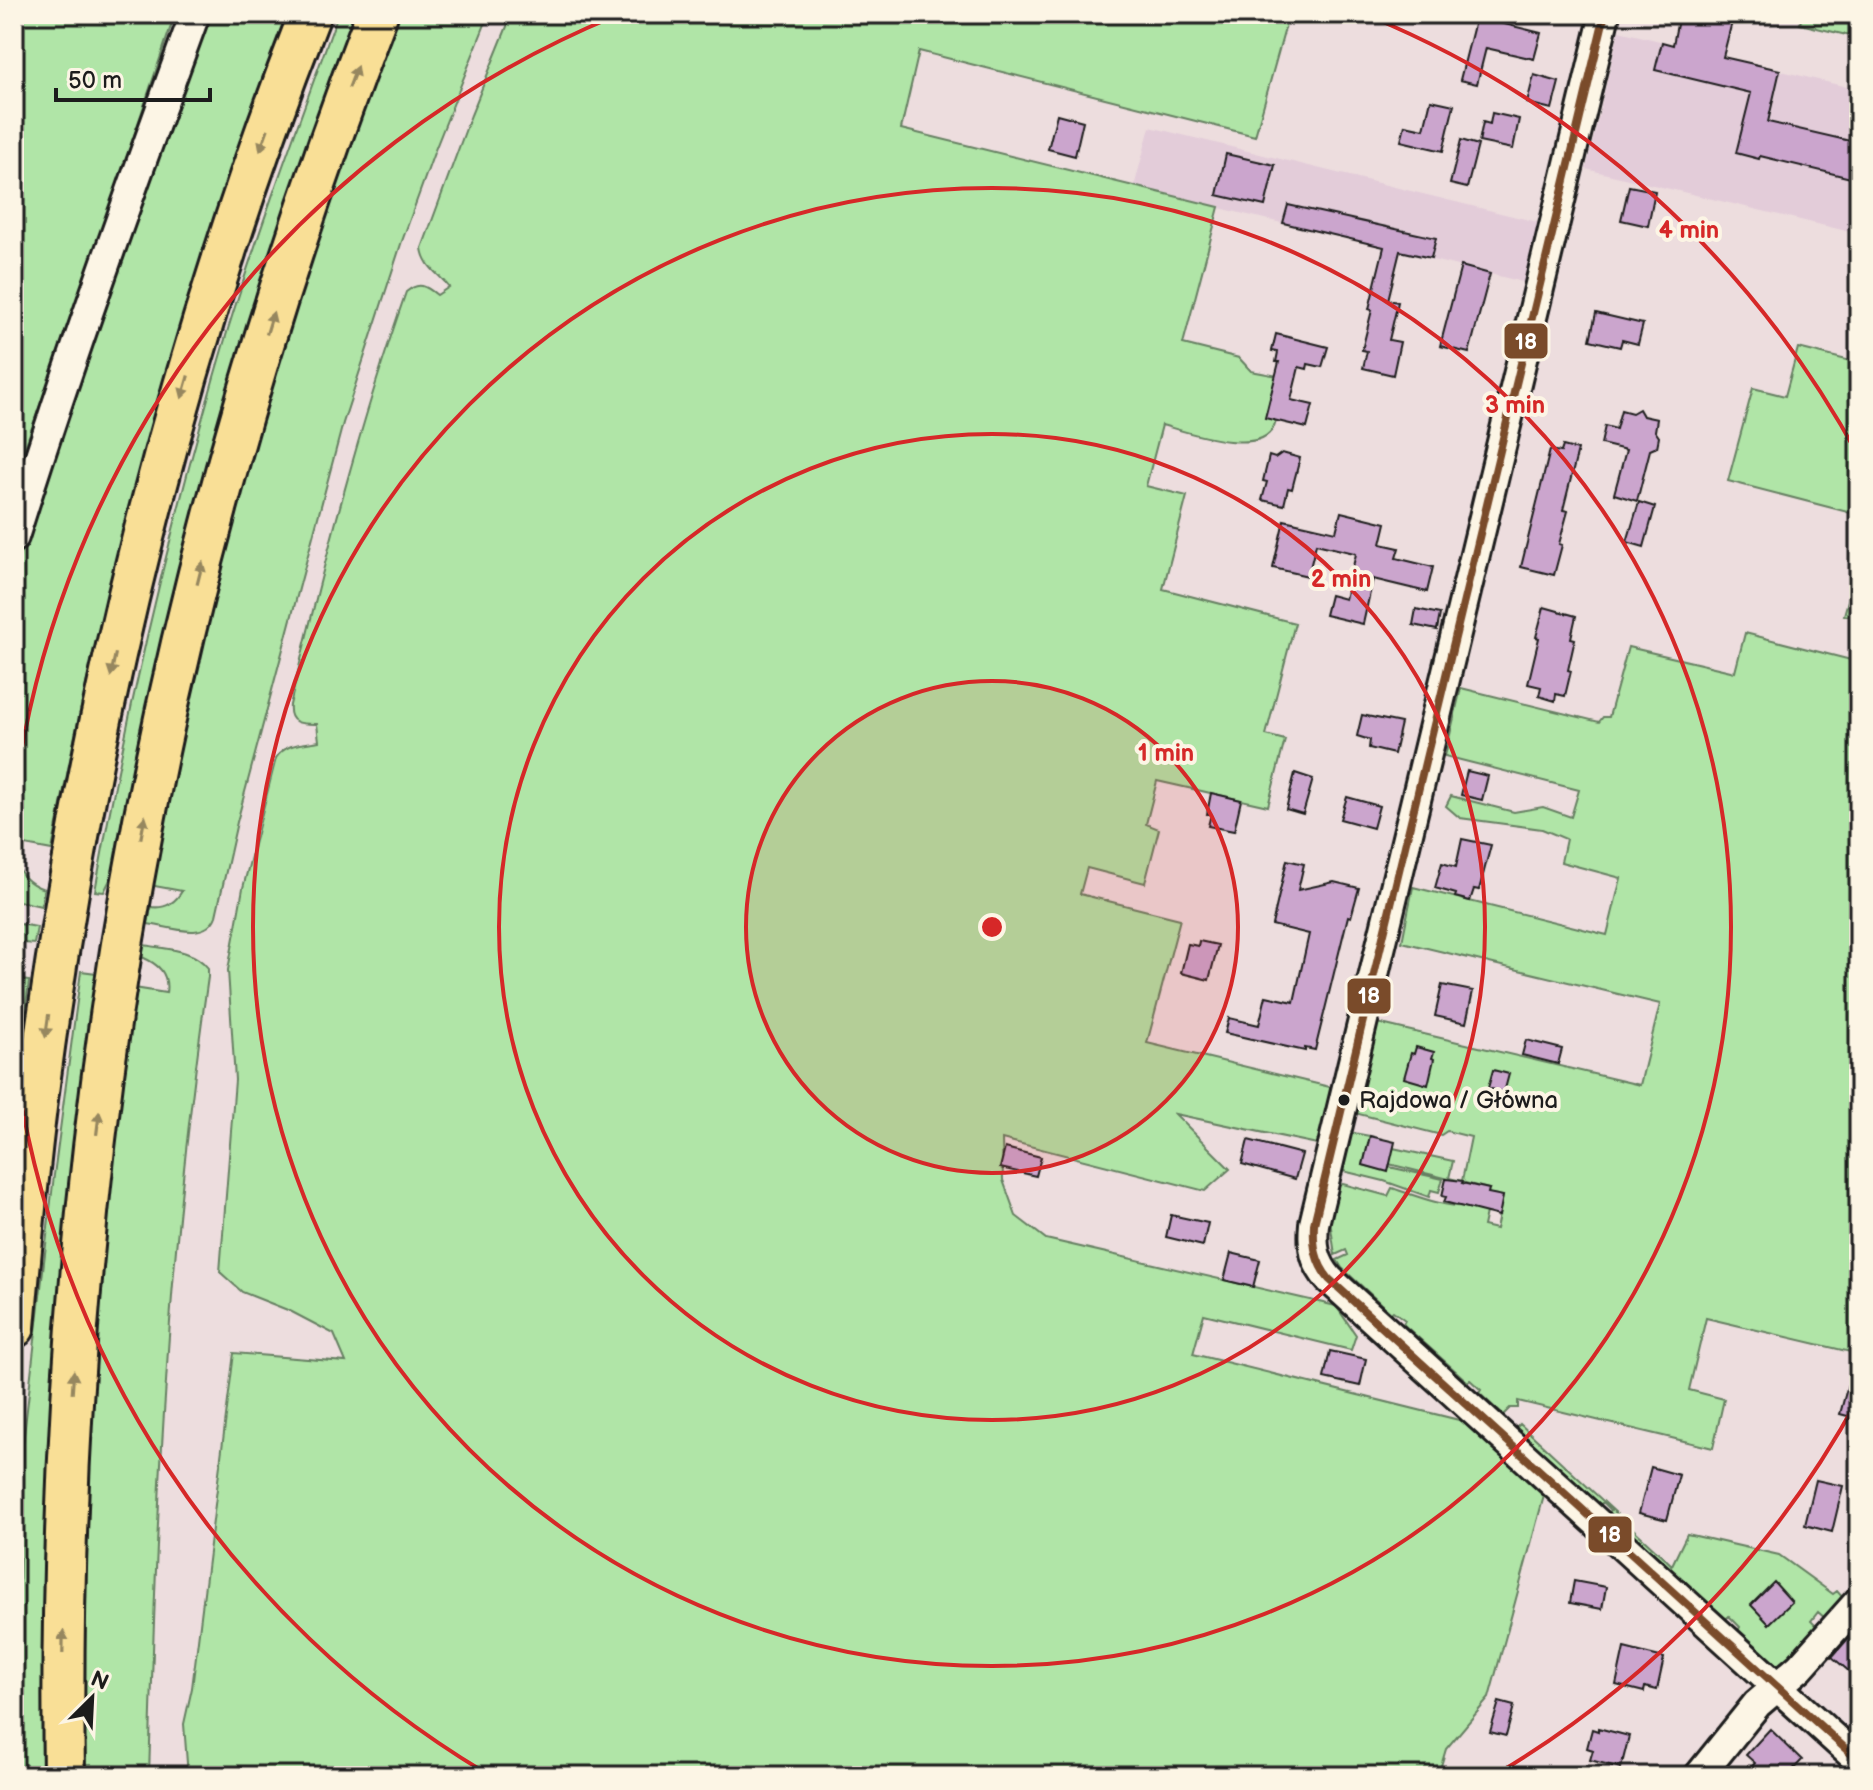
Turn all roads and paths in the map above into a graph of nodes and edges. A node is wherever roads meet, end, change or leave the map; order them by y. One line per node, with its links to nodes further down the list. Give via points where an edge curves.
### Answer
1 (195, 14): 5 (street)
2 (310, 14): 6 (highway, one-way to 6, via 208,309 117,647 59,949)
3 (377, 14): 10 (highway, one-way to 3, via 65,1553 74,1369 106,1052 145,818 176,669 245,405 319,172)
4 (1605, 14): 8 (street, via 1314,1224 1313,1249 1329,1279)
5 (14, 537)
6 (14, 1327)
7 (1859, 1601): 8 (street)
8 (1777, 1687): 9 (street); 11 (street)
9 (1859, 1761)
10 (64, 1776)
11 (1699, 1776)

